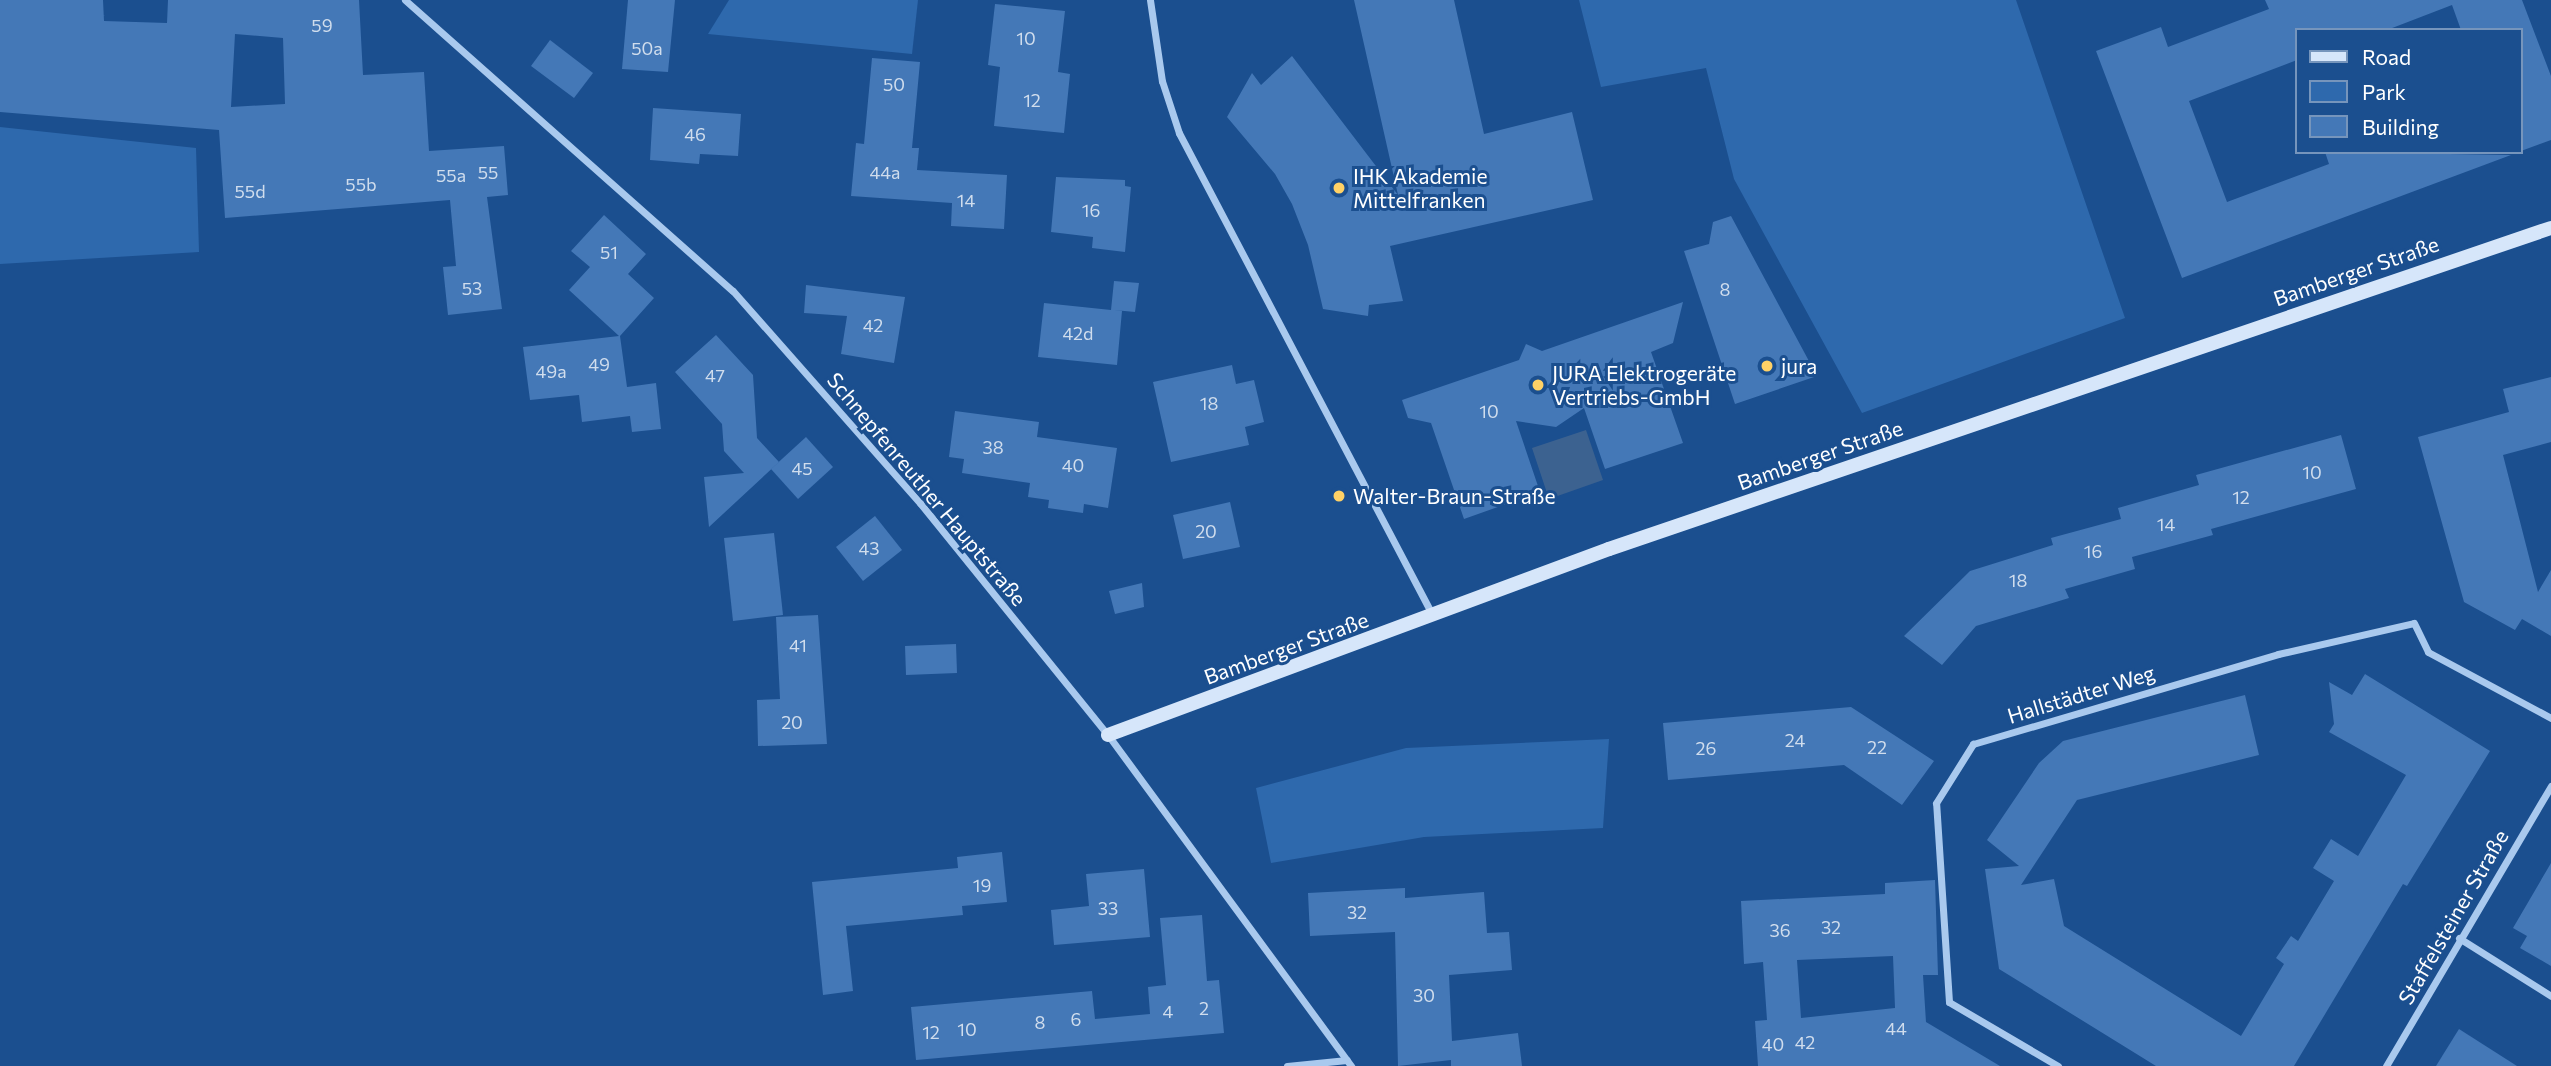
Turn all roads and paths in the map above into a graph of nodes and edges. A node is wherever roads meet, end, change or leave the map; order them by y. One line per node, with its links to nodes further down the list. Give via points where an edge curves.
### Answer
1 (405, 0): 6 (street, Schnepfenreuther Hauptstraße, via 733,290 920,503)
2 (1150, 0): 4 (street, via 1163,81 1180,133)
3 (2551, 228): 4 (street, Bamberger Straße, via 1609,549)
4 (1433, 616): 6 (street, Bamberger Straße)
5 (2551, 718): 12 (street, Hallstädter Weg, via 2428,652 2414,623 2278,654 1973,744 1936,803 1949,1002)
6 (1108, 735): 10 (street, Schnepfenreuther Hauptstraße)
7 (2551, 786): 8 (street, Staffelsteiner Straße)
8 (2459, 938): 9 (street); 13 (street, Staffelsteiner Straße)
9 (2551, 996)
10 (1349, 1063): 11 (street)
11 (1287, 1066)
12 (2058, 1066)
13 (2386, 1066)

